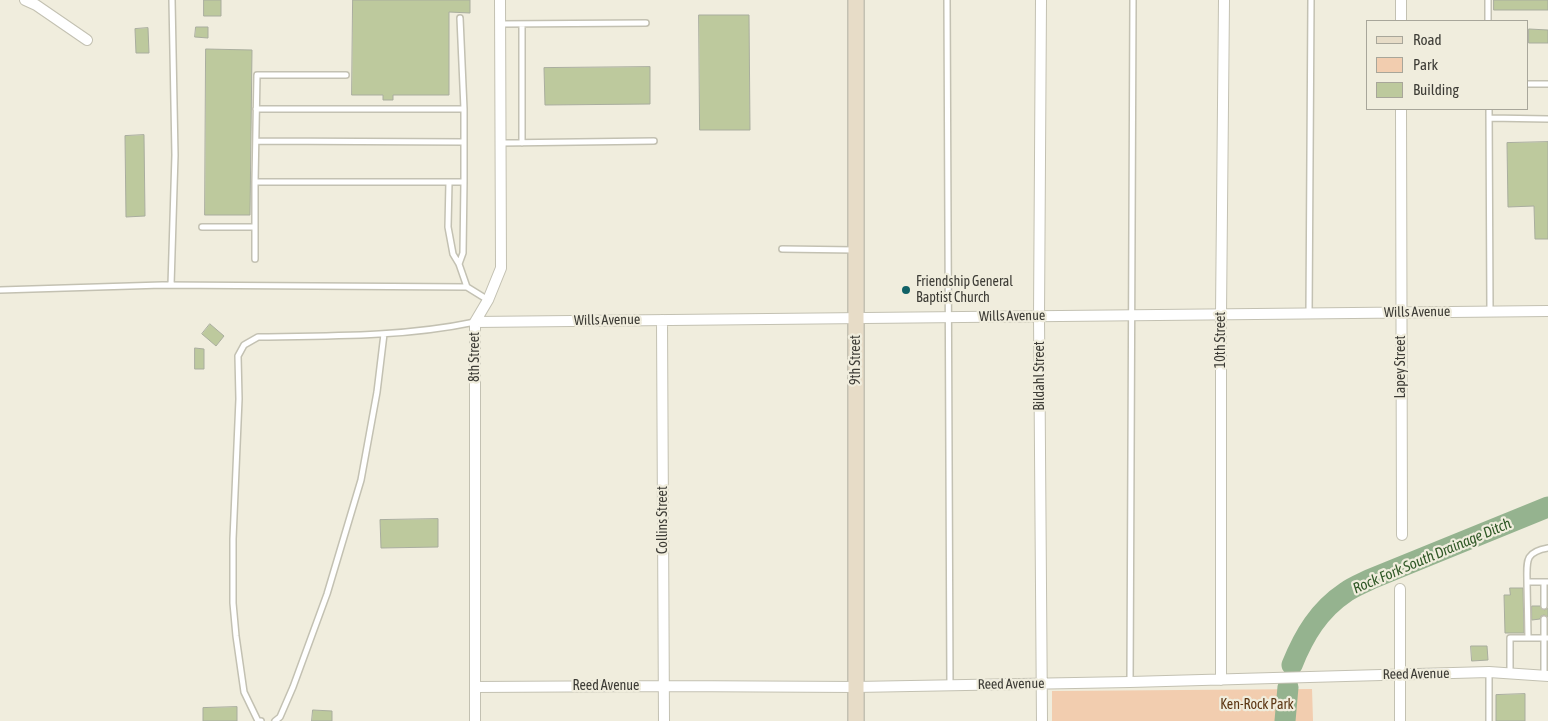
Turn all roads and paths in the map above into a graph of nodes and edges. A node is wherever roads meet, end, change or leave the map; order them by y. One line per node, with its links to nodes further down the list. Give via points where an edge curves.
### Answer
1 (25, 0): 18 (street)
2 (172, 0): 42 (lane, via 175,155)
3 (500, 0): 16 (street, 8th Street)
4 (856, 0): 39 (street, 9th Street)
5 (947, 0): 53 (lane)
6 (1041, 0): 52 (street, Bildahl Street)
7 (1133, 0): 51 (lane)
8 (1224, 0): 49 (street, 10th Street)
9 (1311, 0): 50 (lane)
10 (1401, 0): 13 (street)
11 (1488, 0): 14 (lane)
12 (460, 18): 23 (lane)
13 (1401, 20)
14 (1488, 20)
15 (646, 23): 17 (lane)
16 (500, 24): 17 (lane); 31 (street, 8th Street)
17 (522, 24): 32 (lane)
18 (87, 40)
19 (346, 75): 22 (lane, via 257,75)
20 (1528, 84): 21 (lane)
21 (1548, 84)
22 (256, 109): 23 (lane); 28 (lane)
23 (464, 109): 30 (lane)
24 (1400, 110): 47 (street, Lapey Street)
25 (1489, 110): 26 (lane)
26 (1489, 118): 27 (lane); 48 (lane)
27 (1548, 119)
28 (256, 141): 30 (lane); 33 (lane)
29 (654, 141): 32 (lane)
30 (464, 142): 35 (lane)
31 (500, 143): 32 (lane); 45 (street, 8th Street, via 501,268)
32 (522, 143)
33 (255, 182): 34 (lane); 37 (lane)
34 (449, 182): 35 (lane); 41 (lane, via 448,227 453,254)
35 (464, 182): 41 (lane, via 463,253)
36 (202, 227): 37 (lane)
37 (255, 227): 40 (lane)
38 (782, 249): 39 (lane)
39 (856, 250): 54 (street, 9th Street)
40 (255, 259)
41 (459, 264): 43 (lane)
42 (171, 285): 43 (lane); 44 (lane)
43 (467, 287): 45 (lane)
44 (0, 290)
45 (488, 300): 56 (street, 8th Street)
46 (1548, 311): 48 (street, Wills Avenue)
47 (1400, 312): 48 (street, Wills Avenue); 50 (street, Wills Avenue); 58 (street, Lapey Street)
48 (1490, 312)
49 (1221, 314): 50 (street, Wills Avenue); 51 (street, Wills Avenue); 71 (street, 10th Street)
50 (1309, 314)
51 (1131, 315): 52 (street, Wills Avenue); 72 (lane)
52 (1039, 316): 53 (street, Wills Avenue); 73 (street, Bildahl Street)
53 (948, 317): 54 (street, Wills Avenue); 75 (lane)
54 (856, 318): 55 (street, Wills Avenue); 77 (street, 9th Street)
55 (662, 320): 56 (street, Wills Avenue); 74 (street, Collins Street)
56 (475, 322): 57 (lane); 76 (street, 8th Street)
57 (384, 334): 78 (lane, via 258,337 244,345 238,356 232,603 244,692 258,721); 79 (lane, via 361,480 328,594 293,687 280,717)
58 (1402, 535)
59 (1548, 548): 60 (lane, via 1531,554 1527,560)
60 (1527, 582): 61 (lane); 65 (lane)
61 (1546, 582): 63 (lane)
62 (1400, 589): 68 (street)
63 (1544, 606)
64 (1544, 619): 66 (lane)
65 (1528, 638): 66 (lane); 69 (lane, via 1510,638)
66 (1546, 638): 70 (lane)
67 (1489, 672): 68 (street, Reed Avenue); 69 (street, Reed Avenue); 85 (lane)
68 (1400, 674): 71 (street, Reed Avenue); 84 (street)
69 (1510, 674): 70 (street, Reed Avenue)
70 (1546, 676)
71 (1221, 680): 72 (street, Reed Avenue)
72 (1130, 682): 73 (street, Reed Avenue)
73 (1042, 684): 75 (street, Reed Avenue); 83 (street, Bildahl Street)
74 (664, 686): 76 (street, Reed Avenue); 77 (street, Reed Avenue); 81 (street, Collins Street)
75 (950, 686): 77 (street, Reed Avenue)
76 (475, 687): 80 (street, 8th Street)
77 (856, 687): 82 (street, 9th Street)
78 (261, 721)
79 (275, 721)
80 (475, 721)
81 (664, 721)
82 (856, 721)
83 (1042, 721)
84 (1400, 721)
85 (1489, 721)

